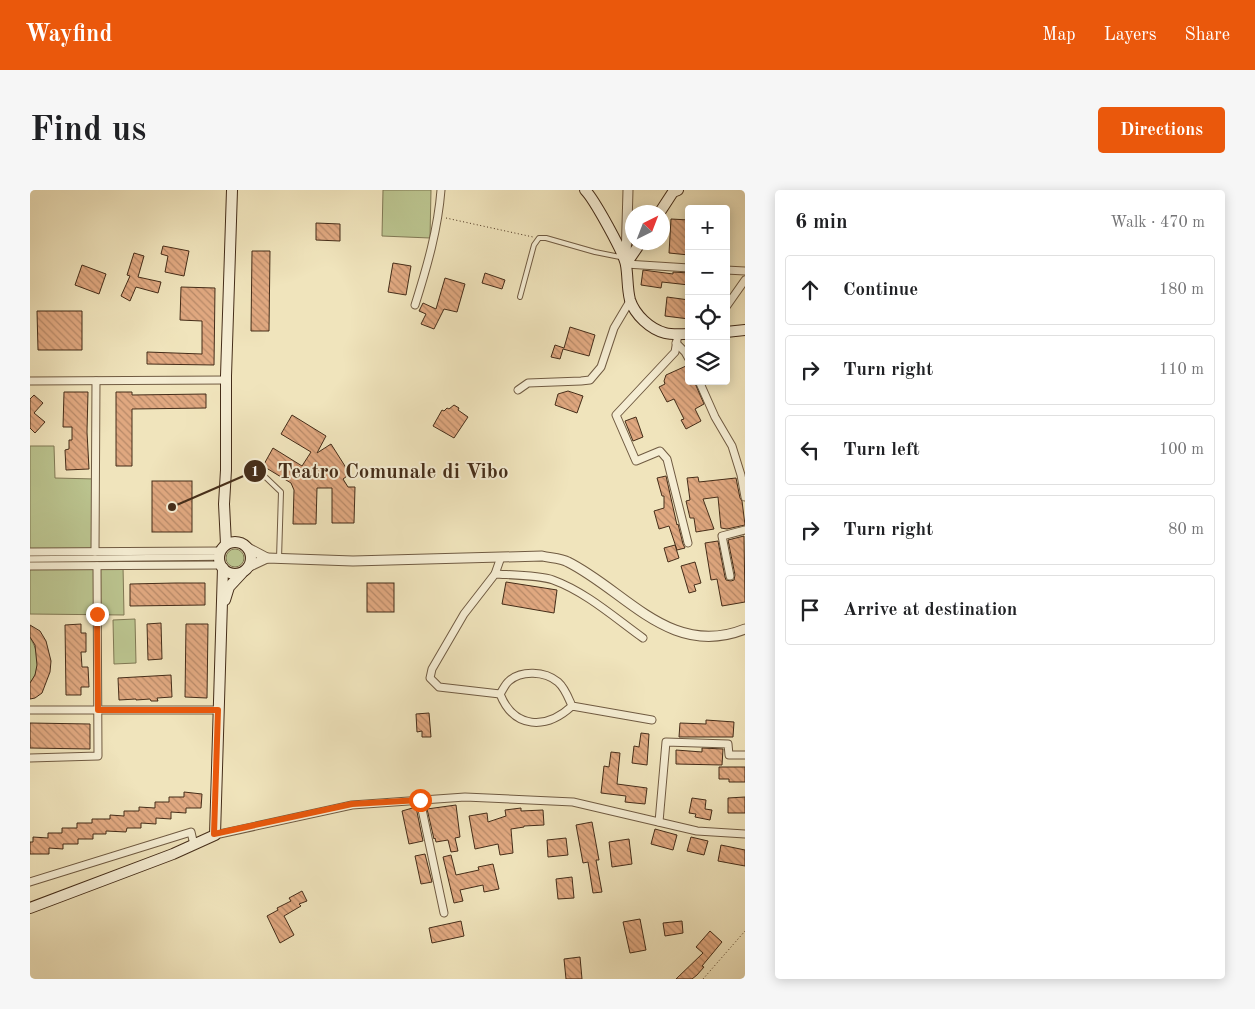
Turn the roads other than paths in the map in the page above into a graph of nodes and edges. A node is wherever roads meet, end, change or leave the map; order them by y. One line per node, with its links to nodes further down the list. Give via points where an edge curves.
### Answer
1 (232, 190): 21 (main road)
2 (441, 190): 16 (street, via 429,260)
3 (585, 190): 8 (main road)
4 (678, 190): 6 (main road)
5 (627, 193): 8 (street)
6 (665, 205)
7 (634, 250): 8 (main road)
8 (624, 261): 9 (street); 13 (lane, via 539,238 534,245); 14 (main road)
9 (685, 268)
10 (730, 270): 11 (street)
11 (745, 271)
12 (745, 280): 15 (street)
13 (520, 297)
14 (630, 301): 19 (main road, via 650,327); 25 (street, via 614,328 601,367 590,380 528,383)
15 (730, 301)
16 (415, 305)
17 (745, 330): 18 (main road)
18 (730, 332)
19 (681, 337): 20 (street); 30 (street, via 675,352 616,416 636,462 660,451 667,458)
20 (685, 349)
21 (226, 380): 23 (street); 28 (main road)
22 (30, 381): 23 (street)
23 (96, 381): 33 (street)
24 (701, 385): 27 (street, via 732,446)
25 (518, 390)
26 (257, 469): 38 (lane, via 281,492)
27 (745, 497)
28 (224, 504): 31 (main road, via 231,530); 34 (main road)
29 (745, 530): 43 (street, via 722,536)
30 (688, 543)
31 (246, 546): 34 (main road, via 236,542); 36 (street); 41 (main road, via 252,557)
32 (30, 552): 33 (street)
33 (95, 552): 34 (street)
34 (222, 557): 37 (street); 40 (street); 41 (main road, via 232,574); 44 (main road)
35 (501, 557): 38 (street, via 353,561); 42 (street); 45 (street, via 542,556 567,561 659,624 682,632 701,636)
36 (268, 558): 38 (street); 41 (street)
37 (30, 559)
38 (279, 559)
39 (30, 566): 40 (street)
40 (97, 566): 50 (street)
41 (246, 570): 44 (main road, via 229,588)
42 (495, 574): 46 (street, via 551,579 590,600); 47 (street, via 464,614 430,678 439,687)
43 (730, 576)
44 (222, 608): 51 (main road)
45 (745, 629)
46 (644, 638)
47 (500, 694): 48 (street, via 512,712 522,720 534,723 558,717); 48 (street, via 508,682 522,674 546,675 558,682)
48 (572, 706): 52 (street)
49 (30, 710): 50 (street)
50 (98, 710): 51 (street); 54 (street, via 98,756)
51 (218, 710): 57 (main road)
52 (652, 720)
53 (745, 755): 56 (street, via 728,755 728,744 666,742)
54 (30, 758)
55 (420, 800): 56 (street, via 465,796 573,802); 57 (street, via 352,804); 62 (street)
56 (659, 822): 58 (street, via 698,831)
57 (214, 834): 59 (main road)
58 (745, 834)
59 (194, 844): 60 (street, via 191,832); 61 (main road)
60 (30, 882)
61 (30, 908)
62 (444, 913)

